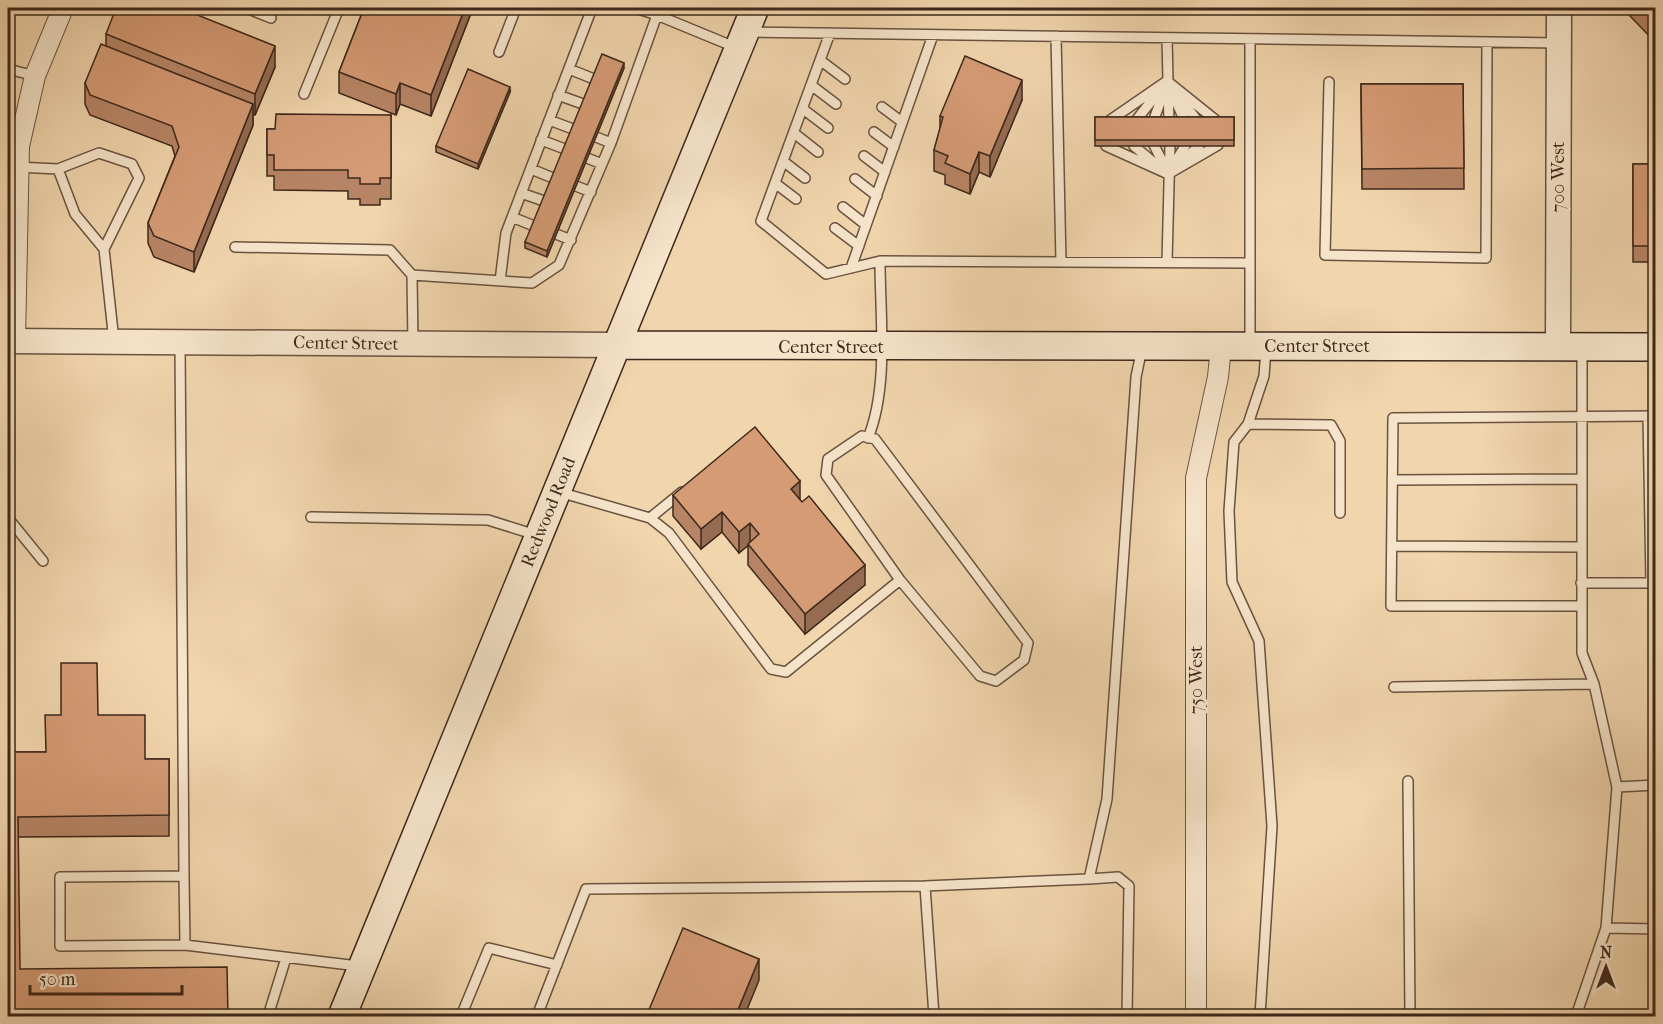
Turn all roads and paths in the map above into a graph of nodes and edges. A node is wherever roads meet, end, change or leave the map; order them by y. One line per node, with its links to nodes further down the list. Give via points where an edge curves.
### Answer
1 (63, 8): 23 (street)
2 (246, 8): 10 (lane)
3 (339, 8): 31 (lane)
4 (516, 8): 19 (lane)
5 (592, 8): 22 (lane)
6 (635, 8): 9 (lane)
7 (755, 8): 16 (main road, Redwood Road)
8 (1559, 8): 18 (street, 700 West)
9 (657, 11): 16 (lane); 30 (lane)
10 (271, 18)
11 (830, 33): 12 (lane); 16 (lane); 20 (lane)
12 (933, 35): 13 (lane); 38 (lane)
13 (1056, 36): 14 (lane); 95 (lane)
14 (1167, 38): 15 (lane); 26 (lane)
15 (1250, 39): 17 (lane); 97 (lane)
16 (742, 40): 105 (main road, Redwood Road)
17 (1487, 42): 18 (lane); 27 (lane, via 1486,258 1325,255)
18 (1558, 43): 110 (street, 700 West)
19 (499, 52)
20 (820, 60): 25 (lane); 28 (lane)
21 (8, 69): 23 (lane)
22 (568, 69): 24 (lane); 32 (lane)
23 (36, 76): 69 (street, via 22,124)
24 (594, 79)
25 (845, 79)
26 (1167, 81): 39 (lane); 40 (lane); 41 (lane); 42 (lane); 43 (lane); 44 (lane); 45 (lane); 46 (lane)
27 (1329, 82)
28 (811, 85): 34 (lane); 36 (lane)
29 (616, 87): 30 (lane)
30 (629, 92): 53 (lane, via 616,116)
31 (304, 94)
32 (558, 95): 33 (lane); 37 (lane)
33 (583, 104)
34 (836, 104)
35 (882, 107): 38 (lane)
36 (803, 109): 47 (lane); 50 (lane)
37 (549, 120): 48 (lane); 52 (lane)
38 (902, 122): 62 (lane)
39 (1154, 122)
40 (1185, 122)
41 (1218, 122)
42 (1106, 123)
43 (1118, 123)
44 (1134, 123)
45 (1169, 123)
46 (1199, 123)
47 (828, 128)
48 (573, 129)
49 (874, 132): 62 (lane)
50 (794, 133): 64 (lane); 67 (lane)
51 (596, 137): 53 (lane)
52 (541, 140): 63 (lane); 71 (lane)
53 (611, 143): 68 (lane)
54 (1154, 145): 73 (lane)
55 (1170, 145): 73 (lane)
56 (1218, 145): 73 (lane)
57 (1106, 146): 73 (lane)
58 (1118, 146): 73 (lane)
59 (1134, 146): 73 (lane)
60 (1185, 146): 73 (lane)
61 (1199, 146): 73 (lane)
62 (894, 147): 72 (lane)
63 (565, 149)
64 (818, 152)
65 (864, 156): 72 (lane)
66 (587, 158): 68 (lane)
67 (783, 162): 75 (lane); 77 (lane)
68 (602, 164): 79 (lane)
69 (17, 167): 70 (lane); 101 (street)
70 (58, 169): 93 (lane, via 75,214); 93 (lane, via 99,153 132,164 139,178)
71 (531, 169): 74 (lane); 80 (lane)
72 (885, 172): 81 (lane)
73 (1168, 174): 96 (lane)
74 (553, 178)
75 (805, 178)
76 (855, 179): 81 (lane)
77 (775, 183): 82 (lane); 98 (lane, via 761,221 826,274)
78 (576, 186): 79 (lane)
79 (591, 192): 90 (lane, via 577,213)
80 (521, 193): 83 (lane); 85 (lane)
81 (877, 196): 87 (lane)
82 (796, 199)
83 (544, 201)
84 (843, 207): 87 (lane)
85 (512, 217): 86 (lane); 100 (lane, via 506,232)
86 (534, 225)
87 (866, 225): 91 (lane)
88 (835, 228): 91 (lane)
89 (556, 234): 90 (lane)
90 (571, 240): 100 (lane, via 559,265 532,283)
91 (859, 246): 98 (lane)
92 (235, 247): 99 (lane, via 390,250)
93 (104, 249): 102 (lane)
94 (880, 261): 95 (lane); 98 (lane); 109 (lane)
95 (1061, 262): 96 (lane)
96 (1167, 262): 97 (lane)
97 (1250, 263): 108 (lane)
98 (851, 268)
99 (412, 275): 100 (lane); 104 (lane)
100 (500, 281)
101 (11, 341): 102 (street, Center Street)
102 (114, 342): 103 (street, Center Street)
103 (180, 342): 104 (street, Center Street); 137 (lane)
104 (413, 343): 105 (street, Center Street)
105 (617, 345): 109 (main road, Center Street); 119 (main road, Redwood Road)
106 (1142, 345): 107 (main road, Center Street); 109 (main road, Center Street); 138 (lane, via 1136,377 1107,799)
107 (1221, 346): 108 (main road, Center Street); 152 (street, 750 West, via 1196,478)
108 (1258, 346): 110 (main road, Center Street); 114 (lane, via 1264,376)
109 (880, 347): 115 (lane, via 876,417)
110 (1570, 347): 111 (main road, Center Street); 113 (lane)
111 (1656, 347)
112 (1652, 416): 113 (lane); 130 (lane)
113 (1580, 418): 116 (lane); 117 (lane, via 1393,418)
114 (1248, 424): 120 (lane, via 1331,425 1340,441); 153 (lane, via 1234,442 1229,511 1232,582 1259,641 1272,826)
115 (868, 438): 128 (lane, via 861,436 828,459 826,475); 128 (lane, via 875,439 1028,644 1024,660 996,681 980,676)
116 (1580, 479): 117 (lane); 126 (lane)
117 (1392, 480): 125 (lane)
118 (686, 488): 123 (lane)
119 (557, 491): 123 (lane); 124 (main road, Redwood Road)
120 (1340, 513)
121 (8, 518): 127 (lane)
122 (311, 518): 124 (lane, via 488,520)
123 (650, 518): 128 (lane, via 669,533 771,669 786,672)
124 (538, 536): 145 (main road, Redwood Road)
125 (1392, 546): 126 (lane); 131 (lane, via 1391,606)
126 (1581, 547): 129 (lane)
127 (43, 561)
128 (900, 580)
129 (1581, 583): 130 (lane); 131 (lane)
130 (1653, 583)
131 (1581, 606): 132 (lane, via 1582,653)
132 (1594, 684): 133 (lane); 136 (lane)
133 (1394, 687)
134 (1407, 781): 154 (lane)
135 (1656, 785): 136 (lane)
136 (1617, 787): 140 (lane)
137 (184, 876): 142 (lane); 142 (lane, via 60,878 60,946)
138 (1089, 879): 139 (lane); 151 (lane, via 1118,877 1129,886)
139 (925, 886): 144 (lane, via 586,888); 150 (lane)
140 (1606, 928): 141 (lane); 155 (lane)
141 (1656, 929)
142 (185, 945): 143 (lane)
143 (286, 958): 145 (lane); 146 (lane)
144 (556, 965): 148 (lane, via 489,948); 149 (lane)
145 (362, 967): 147 (main road, Redwood Road)
146 (268, 1017)
147 (342, 1017)
148 (461, 1017)
149 (537, 1017)
150 (934, 1017)
151 (1127, 1017)
152 (1196, 1017)
153 (1260, 1017)
154 (1410, 1017)
155 (1576, 1017)

